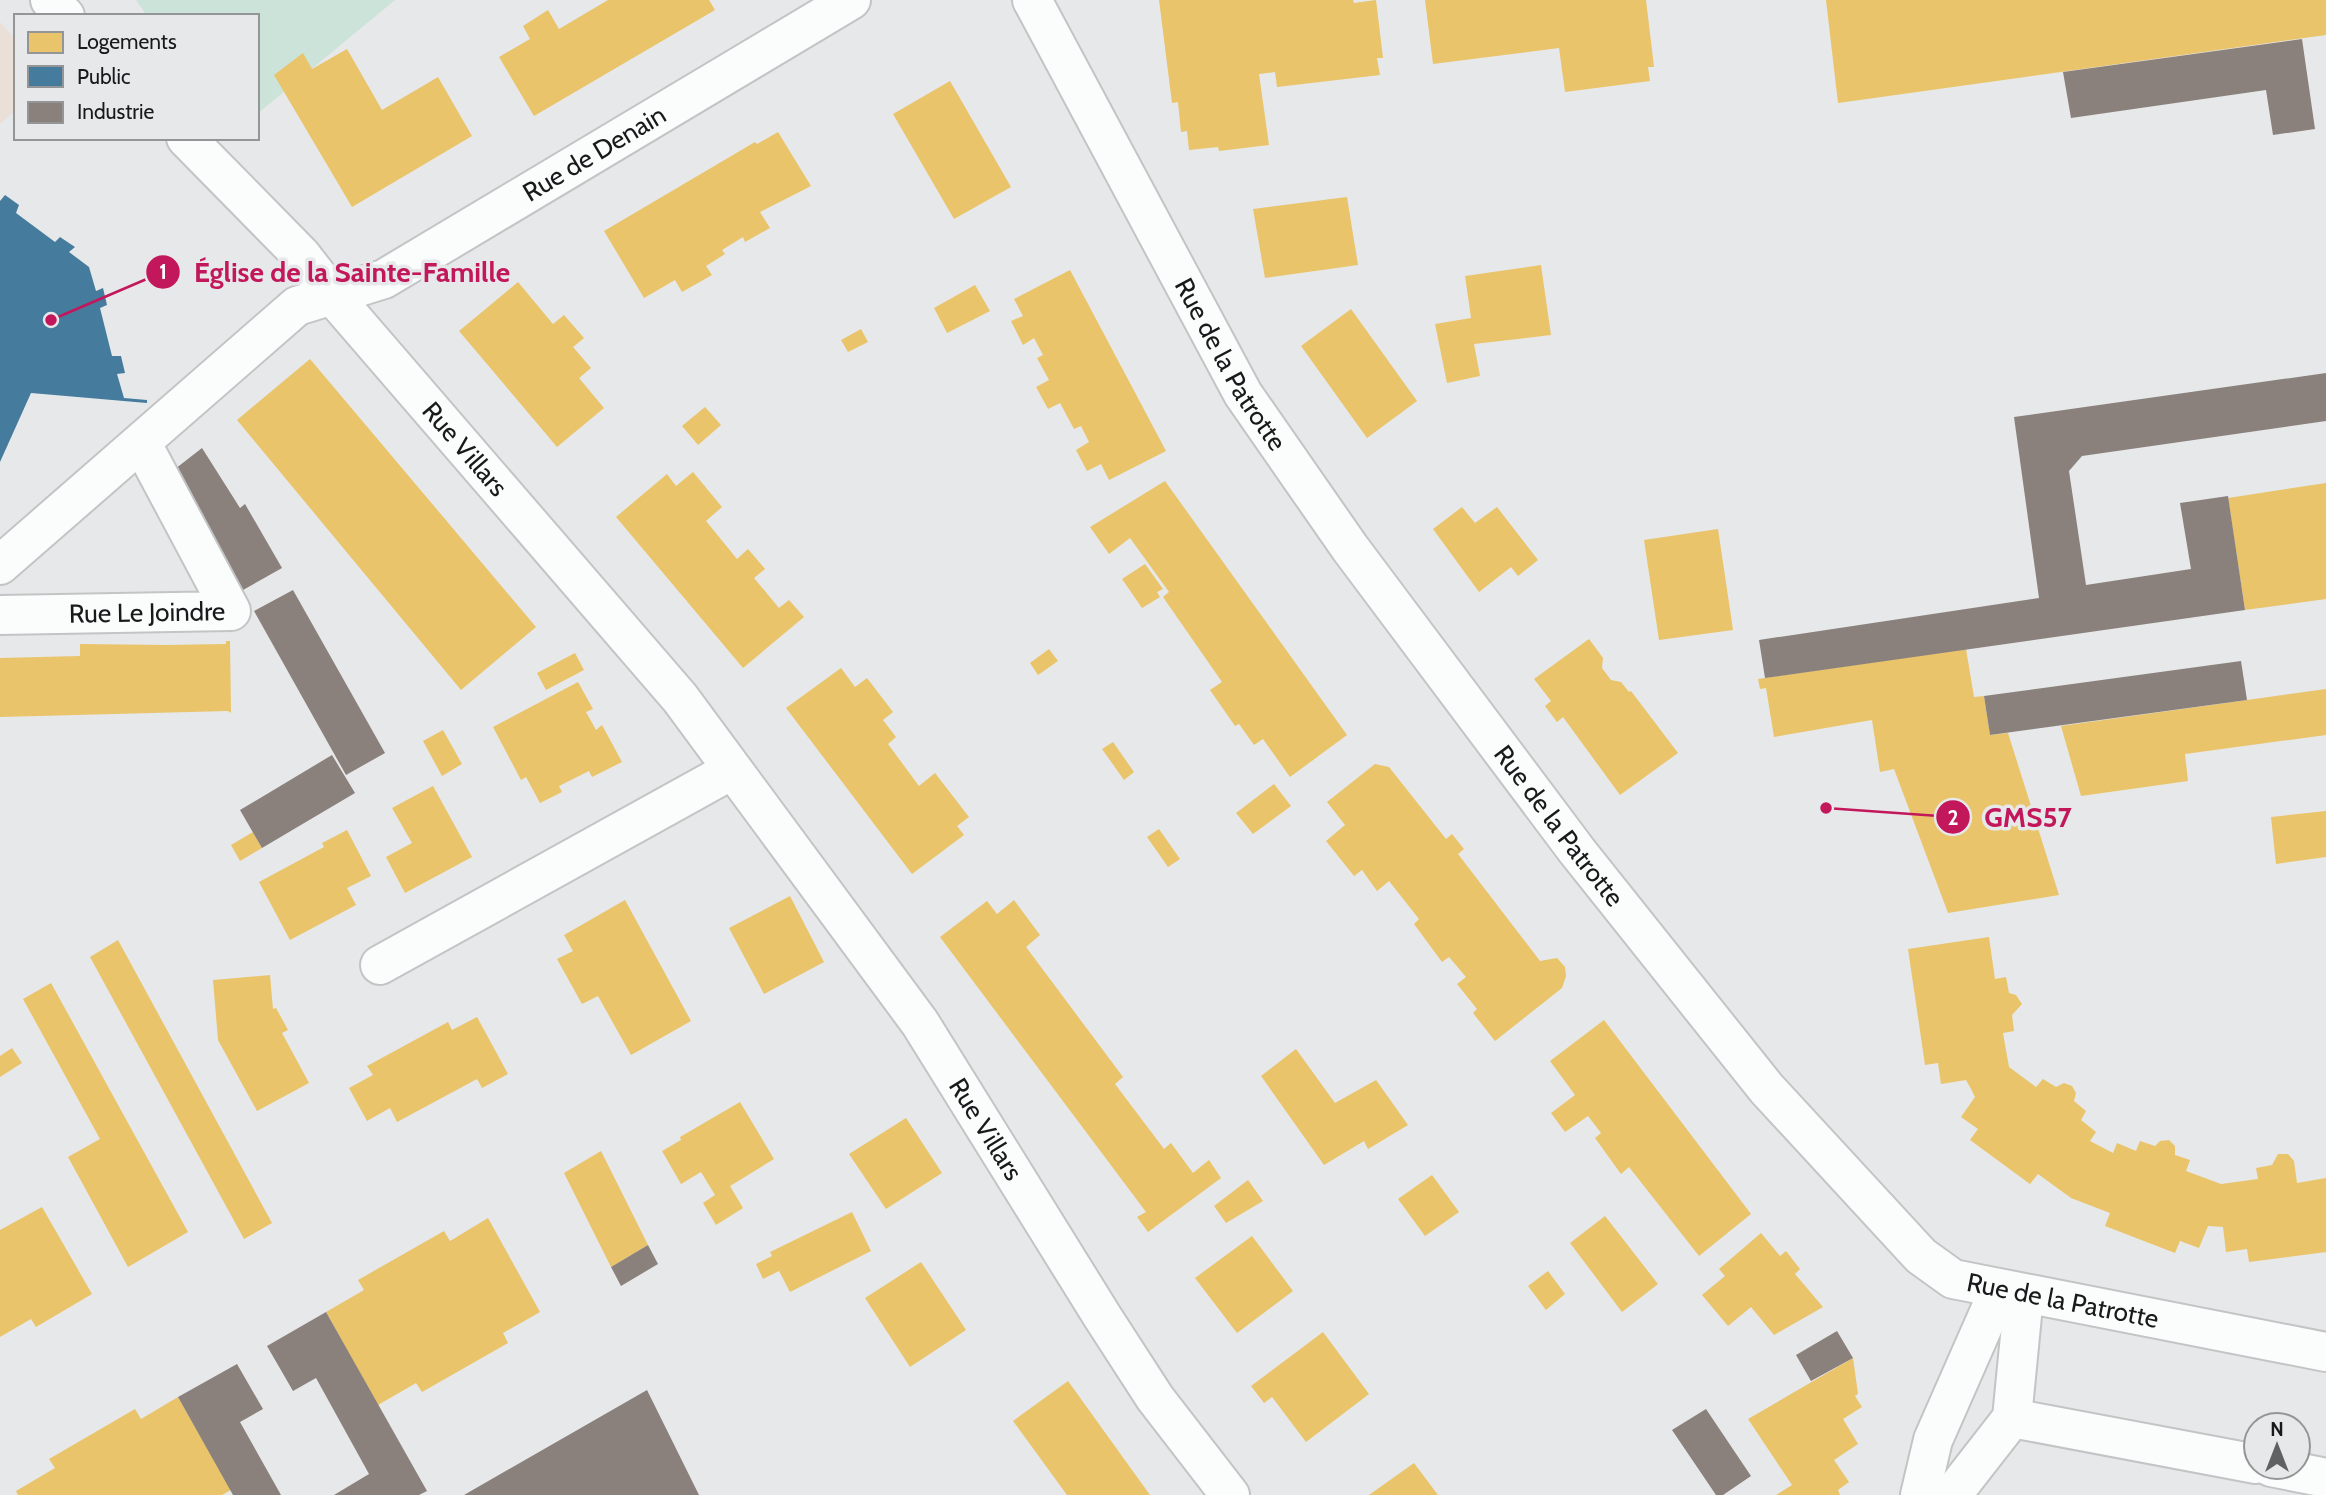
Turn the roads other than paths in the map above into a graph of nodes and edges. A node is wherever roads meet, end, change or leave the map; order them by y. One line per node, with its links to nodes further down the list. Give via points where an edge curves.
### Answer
1 (50, 0): 4 (street)
2 (851, 0): 6 (street, Rue de Denain, via 384,279)
3 (1032, 0): 12 (street, Rue de la Patrotte, via 1242,394 1350,548 1536,797 1766,1088 1921,1256 1953,1279)
4 (63, 14)
5 (188, 140): 6 (street, Rue Villars, via 301,255)
6 (333, 296): 7 (street, via 297,306); 10 (street, Rue Villars, via 680,698)
7 (142, 444): 8 (street); 9 (street, Rue Le Joindre, via 231,611)
8 (0, 565)
9 (0, 615)
10 (732, 770): 11 (street); 16 (street, Rue Villars, via 920,1023 1132,1363)
11 (380, 965)
12 (2012, 1293): 13 (street, Rue de la Patrotte); 14 (street); 17 (street, via 1933,1440)
13 (2326, 1352)
14 (2012, 1418): 15 (street); 18 (street)
15 (2242, 1461)
16 (1230, 1495)
17 (1920, 1495)
18 (1952, 1495)

